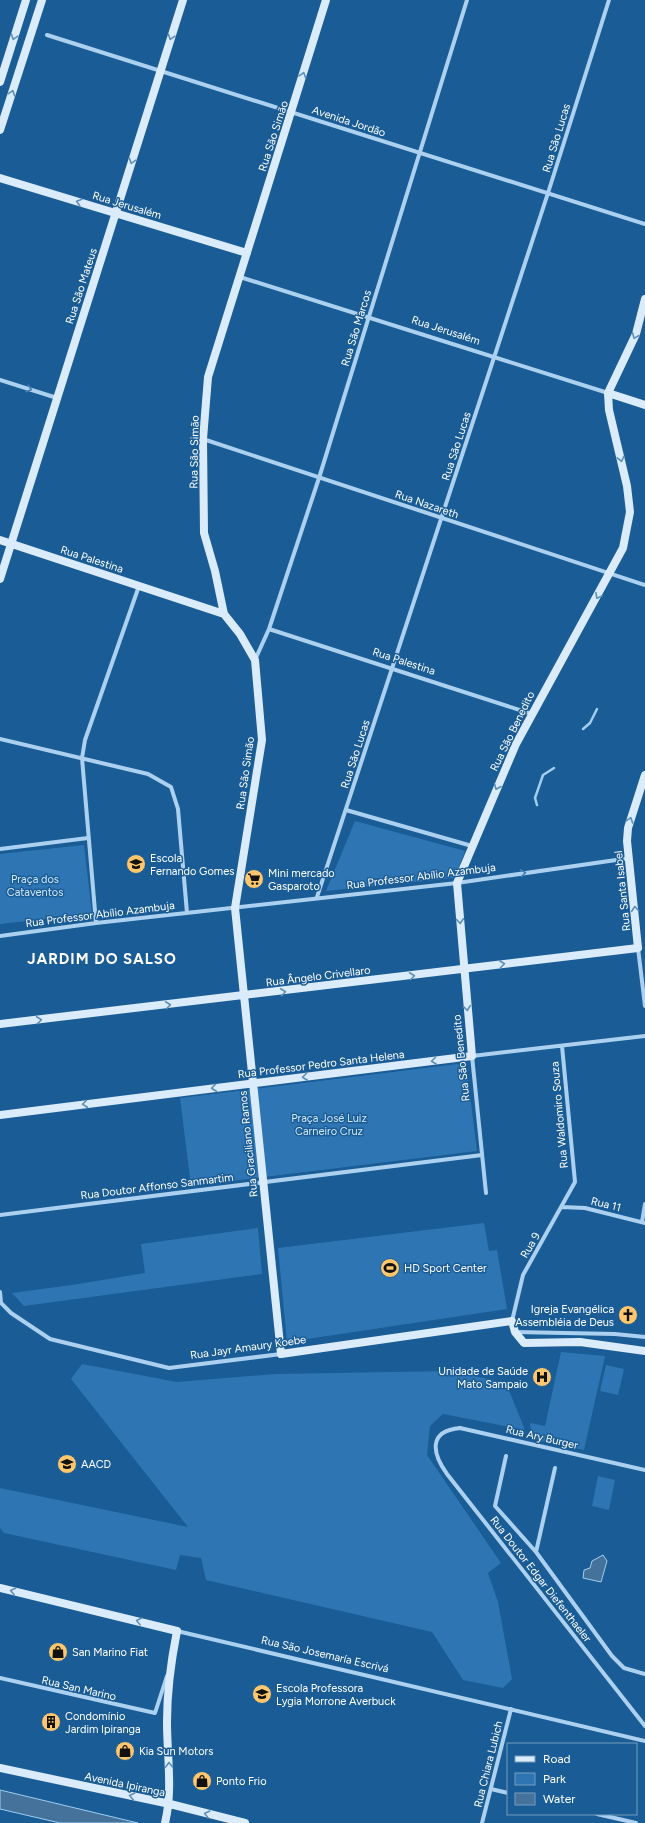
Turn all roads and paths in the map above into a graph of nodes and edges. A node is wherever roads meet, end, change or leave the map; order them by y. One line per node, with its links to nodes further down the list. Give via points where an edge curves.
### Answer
1 (26, 0): 9 (street, one-way to 9)
2 (42, 0): 11 (street, one-way to 2)
3 (183, 0): 8 (street, Rua São Mateus, one-way to 8)
4 (326, 0): 10 (street, Rua São Simão, one-way to 4)
5 (467, 0): 12 (street, Rua São Marcos)
6 (609, 0): 14 (street, Rua São Lucas)
7 (47, 36): 8 (street, Avenida Jordão)
8 (160, 71): 10 (street, Avenida Jordão); 15 (street, Rua São Mateus, one-way to 15)
9 (0, 82)
10 (292, 112): 12 (street, Avenida Jordão); 17 (street, Rua São Simão)
11 (0, 130)
12 (420, 153): 14 (street, Avenida Jordão); 20 (street, Rua São Marcos)
13 (0, 178): 15 (street, Rua Jerusalém, one-way to 13)
14 (548, 193): 16 (street, Avenida Jordão); 21 (street, Rua São Lucas)
15 (116, 213): 17 (street, Rua Jerusalém); 24 (street, Rua São Mateus)
16 (645, 224)
17 (247, 253): 18 (street, Rua São Simão)
18 (240, 277): 20 (street, Rua Jerusalém); 26 (street, Rua São Simão, via 208,377)
19 (645, 299): 23 (street, one-way to 23, via 636,334)
20 (369, 317): 21 (street, Rua Jerusalém); 27 (street, Rua São Marcos)
21 (495, 357): 23 (street, Rua Jerusalém); 28 (street, Rua São Lucas)
22 (0, 380): 24 (street, one-way to 24)
23 (608, 393): 25 (street, Rua Jerusalém); 31 (street, Rua São Benedito, one-way to 31, via 630,512 623,548)
24 (57, 398): 30 (street, Rua São Mateus)
25 (645, 405)
26 (203, 439): 27 (street, Rua Nazareth); 35 (street, Rua São Simão, via 204,533)
27 (319, 478): 28 (street, Rua Nazareth); 36 (street, Rua São Marcos)
28 (442, 518): 31 (street, Rua Nazareth); 38 (street, Rua São Lucas)
29 (0, 540): 30 (street, Rua Palestina)
30 (12, 544): 32 (street, Rua São Mateus); 34 (street, Rua Palestina)
31 (610, 575): 33 (street, Rua Nazareth); 39 (street, Rua São Benedito, one-way to 39)
32 (0, 579)
33 (645, 585)
34 (139, 586): 35 (street, Rua Palestina); 41 (street, via 85,740)
35 (224, 614): 37 (street, Rua São Simão, via 240,634)
36 (269, 629): 37 (street, Rua São Marcos); 38 (street, Rua Palestina)
37 (255, 660): 50 (street, Rua São Simão, via 262,740)
38 (392, 669): 39 (street, Rua Palestina); 43 (street, Rua São Lucas)
39 (532, 714): 45 (street, Rua São Benedito, one-way to 45, via 516,744)
40 (0, 739): 41 (street)
41 (82, 758): 44 (street); 51 (street, via 148,774 171,787 178,809)
42 (645, 775): 47 (street, Rua Santa Isabel, one-way to 42, via 628,828)
43 (346, 810): 45 (street); 49 (street, Rua São Lucas)
44 (88, 838): 46 (street); 52 (street)
45 (472, 846): 48 (street, Rua São Benedito)
46 (0, 849)
47 (630, 858): 48 (street, Rua Professor Abílio Azambuja, one-way to 47); 54 (street, Rua Santa Isabel, one-way to 47)
48 (456, 882): 49 (street, Rua Professor Abílio Azambuja); 55 (street, Rua São Benedito, one-way to 55)
49 (317, 897): 50 (street, Rua Professor Abílio Azambuja)
50 (235, 908): 51 (street, Rua Professor Abílio Azambuja); 57 (street, Rua Graciliano Ramos)
51 (187, 913): 52 (street, Rua Professor Abílio Azambuja)
52 (96, 923): 53 (street, Rua Professor Abílio Azambuja)
53 (0, 936)
54 (638, 948): 55 (street, Rua Ângelo Crivellaro, one-way to 54); 56 (street, Rua Santa Isabel)
55 (463, 969): 57 (street, Rua Ângelo Crivellaro, one-way to 55); 62 (street, Rua São Benedito, one-way to 62)
56 (644, 995): 58 (street, Rua Santa Isabel)
57 (244, 996): 59 (street, Rua Ângelo Crivellaro, one-way to 57); 63 (street, Rua Graciliano Ramos)
58 (645, 1006)
59 (0, 1024)
60 (645, 1036): 61 (street, Rua Professor Pedro Santa Helena)
61 (562, 1046): 62 (street, Rua Professor Pedro Santa Helena); 67 (street, Rua Waldomiro Souza)
62 (472, 1056): 63 (street, Rua Professor Pedro Santa Helena, one-way to 63); 65 (street, Rua São Benedito)
63 (253, 1083): 64 (street, Rua Professor Pedro Santa Helena, one-way to 64); 66 (street, Rua Graciliano Ramos)
64 (0, 1115)
65 (482, 1155): 66 (street, Rua Doutor Affonso Sanmartim); 68 (street, Rua São Benedito)
66 (263, 1182): 71 (street, Rua Doutor Affonso Sanmartim); 79 (street, Rua Graciliano Ramos)
67 (575, 1182): 70 (street, Rua 9)
68 (486, 1193)
69 (645, 1204): 72 (street)
70 (562, 1207): 72 (street, Rua 11, via 585,1208); 75 (street, Rua 9, via 523,1275)
71 (0, 1215)
72 (643, 1223)
73 (0, 1292): 74 (street)
74 (1, 1303): 79 (street, Rua Jayr Amaury Koebe, via 11,1313 50,1339 169,1368)
75 (512, 1320): 76 (street); 79 (street, Rua Jayr Amaury Koebe)
76 (515, 1332): 77 (street); 78 (street, via 524,1343 580,1342)
77 (645, 1337)
78 (645, 1351)
79 (281, 1354)
80 (438, 1438): 83 (street, Rua Ary Burger, via 448,1429 460,1428); 91 (street, Rua Doutor Edgar Diefenthaeler, via 435,1450 438,1461 447,1474)
81 (506, 1456): 84 (street, via 496,1506)
82 (555, 1468): 84 (street)
83 (645, 1470)
84 (536, 1552): 88 (street, via 612,1656 624,1668)
85 (0, 1588): 86 (street, Rua São Josemaría Escrivá, one-way to 85)
86 (177, 1631): 87 (street); 90 (street, Rua São Josemaría Escrivá)
87 (169, 1668): 89 (street, Rua San Marino, via 155,1713); 96 (street, one-way to 87, via 167,1722)
88 (645, 1674)
89 (0, 1678)
90 (511, 1709): 92 (street, Rua São Josemaría Escrivá); 94 (street, Rua Chiara Lubich)
91 (645, 1726)
92 (645, 1741)
93 (0, 1768): 96 (street, Avenida Ipiranga, one-way to 93)
94 (491, 1789): 95 (street); 100 (street, Rua Chiara Lubich)
95 (507, 1793)
96 (170, 1804): 98 (street); 99 (street, Avenida Ipiranga, one-way to 96)
97 (601, 1815): 101 (street)
98 (166, 1822)
99 (245, 1823)
100 (482, 1823)
101 (636, 1823)

